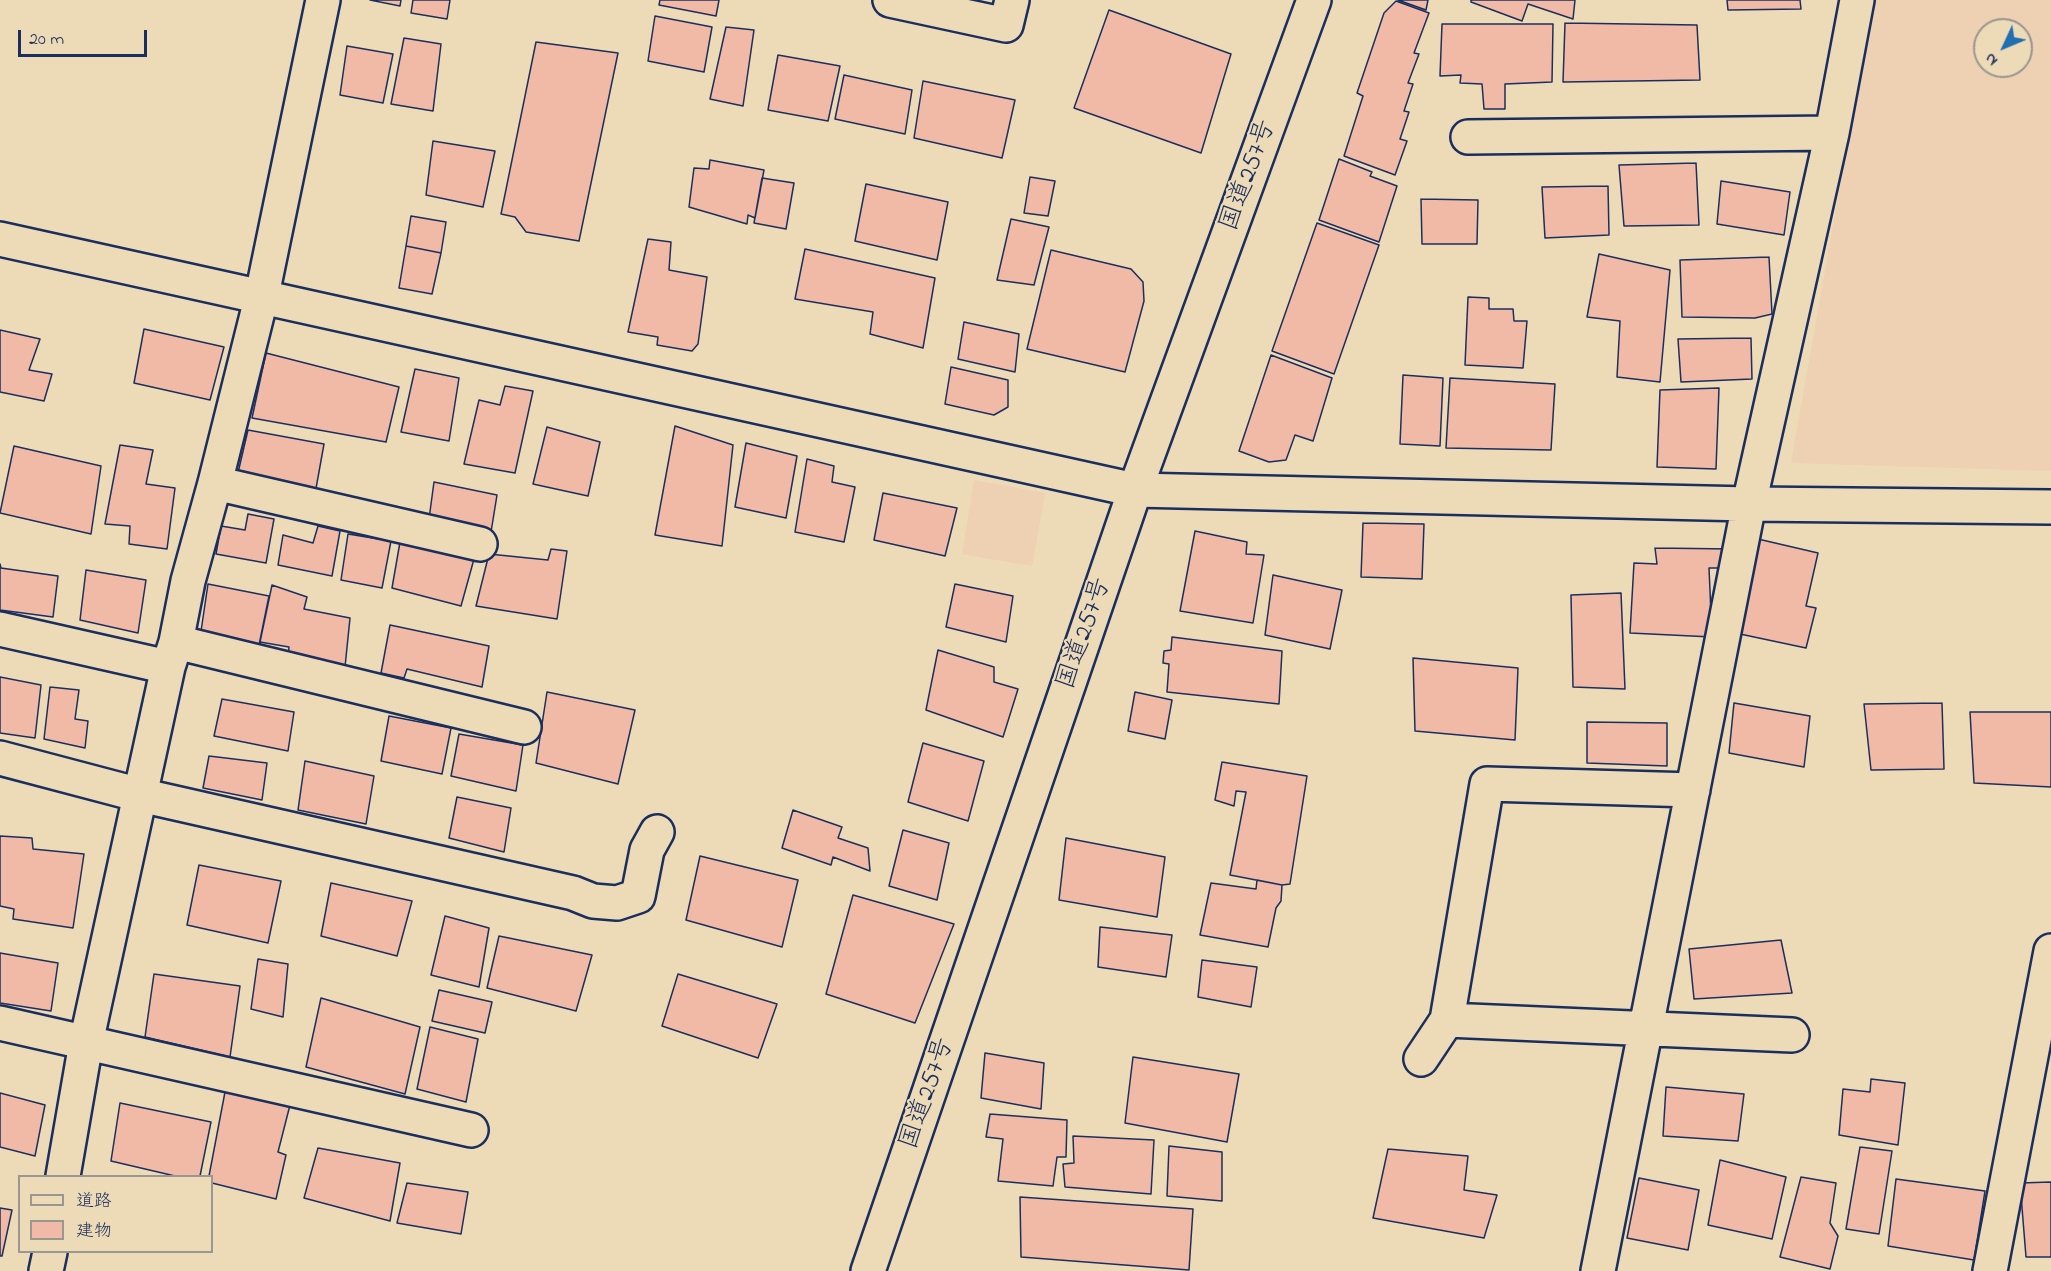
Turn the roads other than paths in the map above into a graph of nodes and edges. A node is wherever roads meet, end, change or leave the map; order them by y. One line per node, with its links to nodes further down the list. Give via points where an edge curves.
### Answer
1 (323, 0): 9 (main road)
2 (890, 0): 3 (main road, via 1006,25)
3 (1012, 0)
4 (1314, 0): 11 (main road, 国道257号)
5 (1857, 0): 6 (main road)
6 (1832, 134): 7 (main road); 12 (main road)
7 (1468, 137)
8 (0, 239): 9 (main road)
9 (262, 295): 10 (main road); 11 (main road)
10 (215, 483): 14 (main road); 16 (main road)
11 (1135, 490): 12 (main road); 33 (main road, 国道257号)
12 (1749, 504): 13 (main road); 19 (main road)
13 (2051, 507)
14 (480, 544)
15 (0, 629): 16 (main road)
16 (172, 655): 17 (main road); 20 (main road)
17 (524, 727)
18 (0, 758): 20 (main road)
19 (1693, 790): 23 (main road, via 1487,784); 25 (main road)
20 (140, 795): 21 (main road, via 617,903 638,896 647,850); 27 (main road)
21 (657, 832)
22 (2051, 951): 35 (main road)
23 (1447, 1020): 25 (main road); 28 (main road)
24 (0, 1023): 27 (main road)
25 (1646, 1029): 26 (main road); 34 (main road)
26 (1792, 1035)
27 (86, 1043): 29 (main road); 30 (main road)
28 (1421, 1059)
29 (471, 1130)
30 (63, 1175)
31 (50, 1253): 32 (main road)
32 (46, 1271)
33 (868, 1271)
34 (1598, 1271)
35 (1990, 1271)

